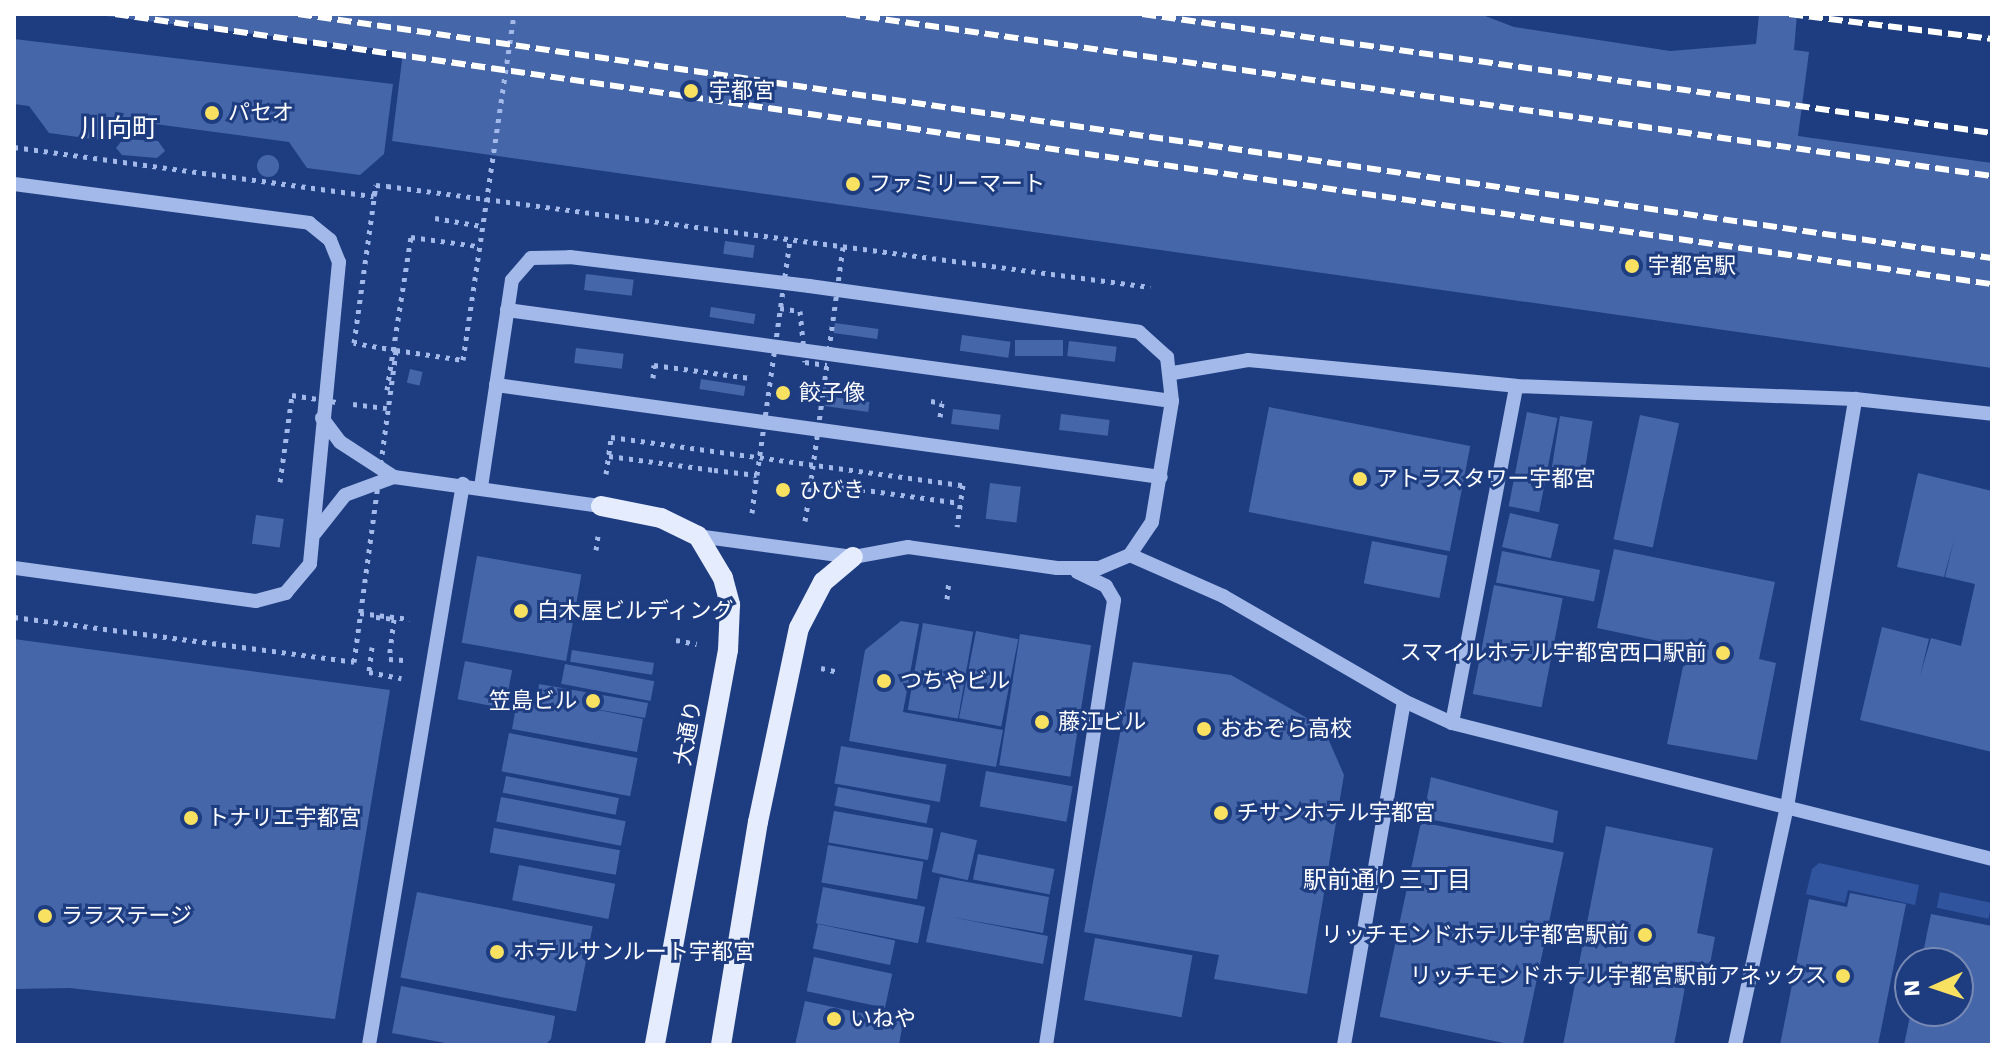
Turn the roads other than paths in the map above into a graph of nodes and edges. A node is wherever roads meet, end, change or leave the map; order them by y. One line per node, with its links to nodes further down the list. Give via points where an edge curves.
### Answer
1 (14, 184): 9 (street, via 309,223 330,240 339,262)
2 (507, 310): 3 (street, via 518,267 531,258 570,257 1139,332 1167,357); 4 (street); 7 (street)
3 (1173, 373): 5 (street, via 1248,360); 7 (street)
4 (496, 385): 11 (street); 13 (street)
5 (1516, 386): 6 (street); 22 (street)
6 (1855, 399): 8 (street); 23 (street)
7 (1172, 401): 11 (street)
8 (1992, 414)
9 (322, 418): 10 (street, via 340,442); 15 (street)
10 (394, 477): 12 (street); 15 (street, via 345,495)
11 (1161, 477): 17 (street, via 1152,522)
12 (463, 484): 13 (street); 25 (street)
13 (481, 487): 14 (street)
14 (601, 506): 16 (main road, via 661,518)
15 (315, 534): 19 (street, via 310,564 299,581 286,593 256,601)
16 (698, 536): 18 (street); 26 (main road, 大通り, via 723,578 730,630)
17 (1130, 555): 20 (street, via 1099,568); 21 (street, via 1223,596)
18 (853, 557): 20 (street, via 908,547); 27 (main road, via 823,582 799,628 758,822)
19 (14, 568)
20 (1057, 568): 28 (street, via 1093,576 1114,600)
21 (1404, 701): 22 (street); 29 (street)
22 (1452, 723): 23 (street)
23 (1787, 807): 24 (street); 30 (street)
24 (1992, 859)
25 (369, 1045)
26 (655, 1045)
27 (721, 1045)
28 (1046, 1045)
29 (1344, 1045)
30 (1735, 1045)

